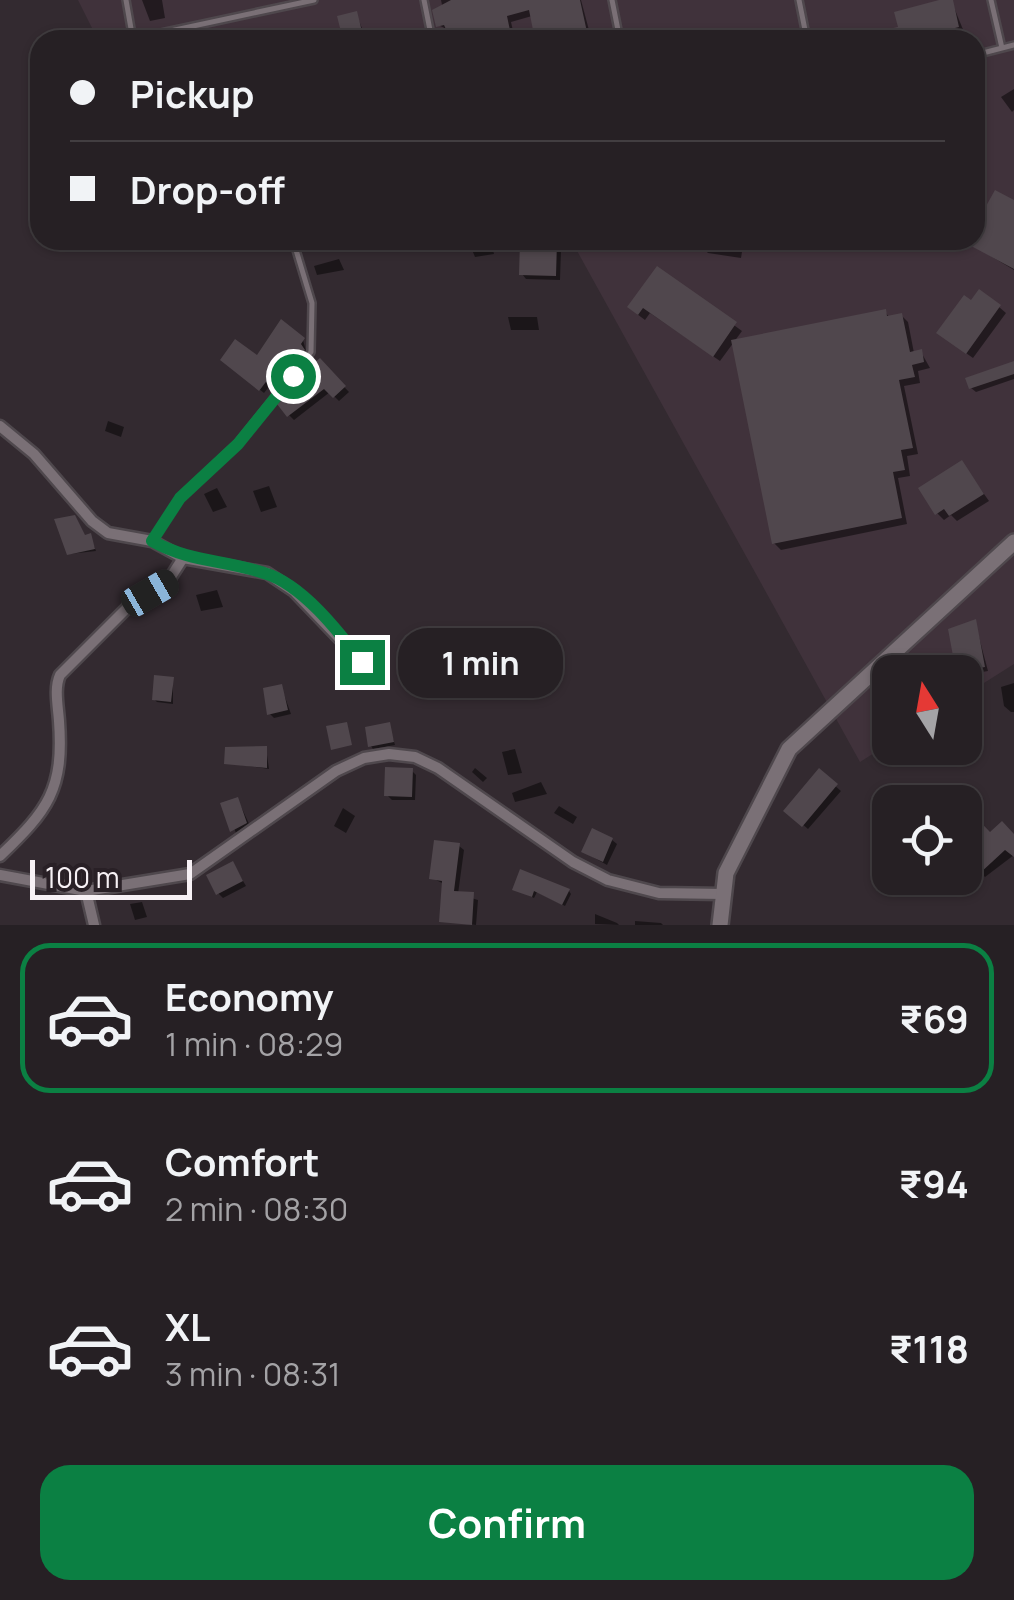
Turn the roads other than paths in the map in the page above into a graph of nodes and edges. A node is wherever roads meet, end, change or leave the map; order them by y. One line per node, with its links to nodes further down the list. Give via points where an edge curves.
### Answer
1 (126, 0): 7 (lane)
2 (314, 0): 8 (lane)
3 (424, 0): 9 (lane)
4 (612, 0): 10 (lane)
5 (799, 0): 11 (lane)
6 (991, 0): 13 (lane)
7 (131, 30)
8 (178, 30)
9 (430, 30)
10 (618, 30)
11 (806, 30)
12 (1014, 45): 13 (lane)
13 (1002, 48): 14 (lane)
14 (985, 52)
15 (297, 250): 17 (lane, via 312,303 311,352 238,444 180,498)
16 (0, 426): 17 (street, via 92,521 108,533)
17 (152, 541): 19 (street)
18 (1014, 542): 24 (street, via 789,750 726,873)
19 (182, 558): 20 (street, via 267,573 294,590); 21 (street, via 167,583 132,603 60,675 62,761 53,796)
20 (362, 662)
21 (0, 856)
22 (0, 874): 23 (street)
23 (86, 891): 24 (street, via 190,874 336,771 389,754 438,768 608,880 659,893); 25 (street)
24 (723, 894): 26 (street)
25 (94, 925)
26 (720, 925)

